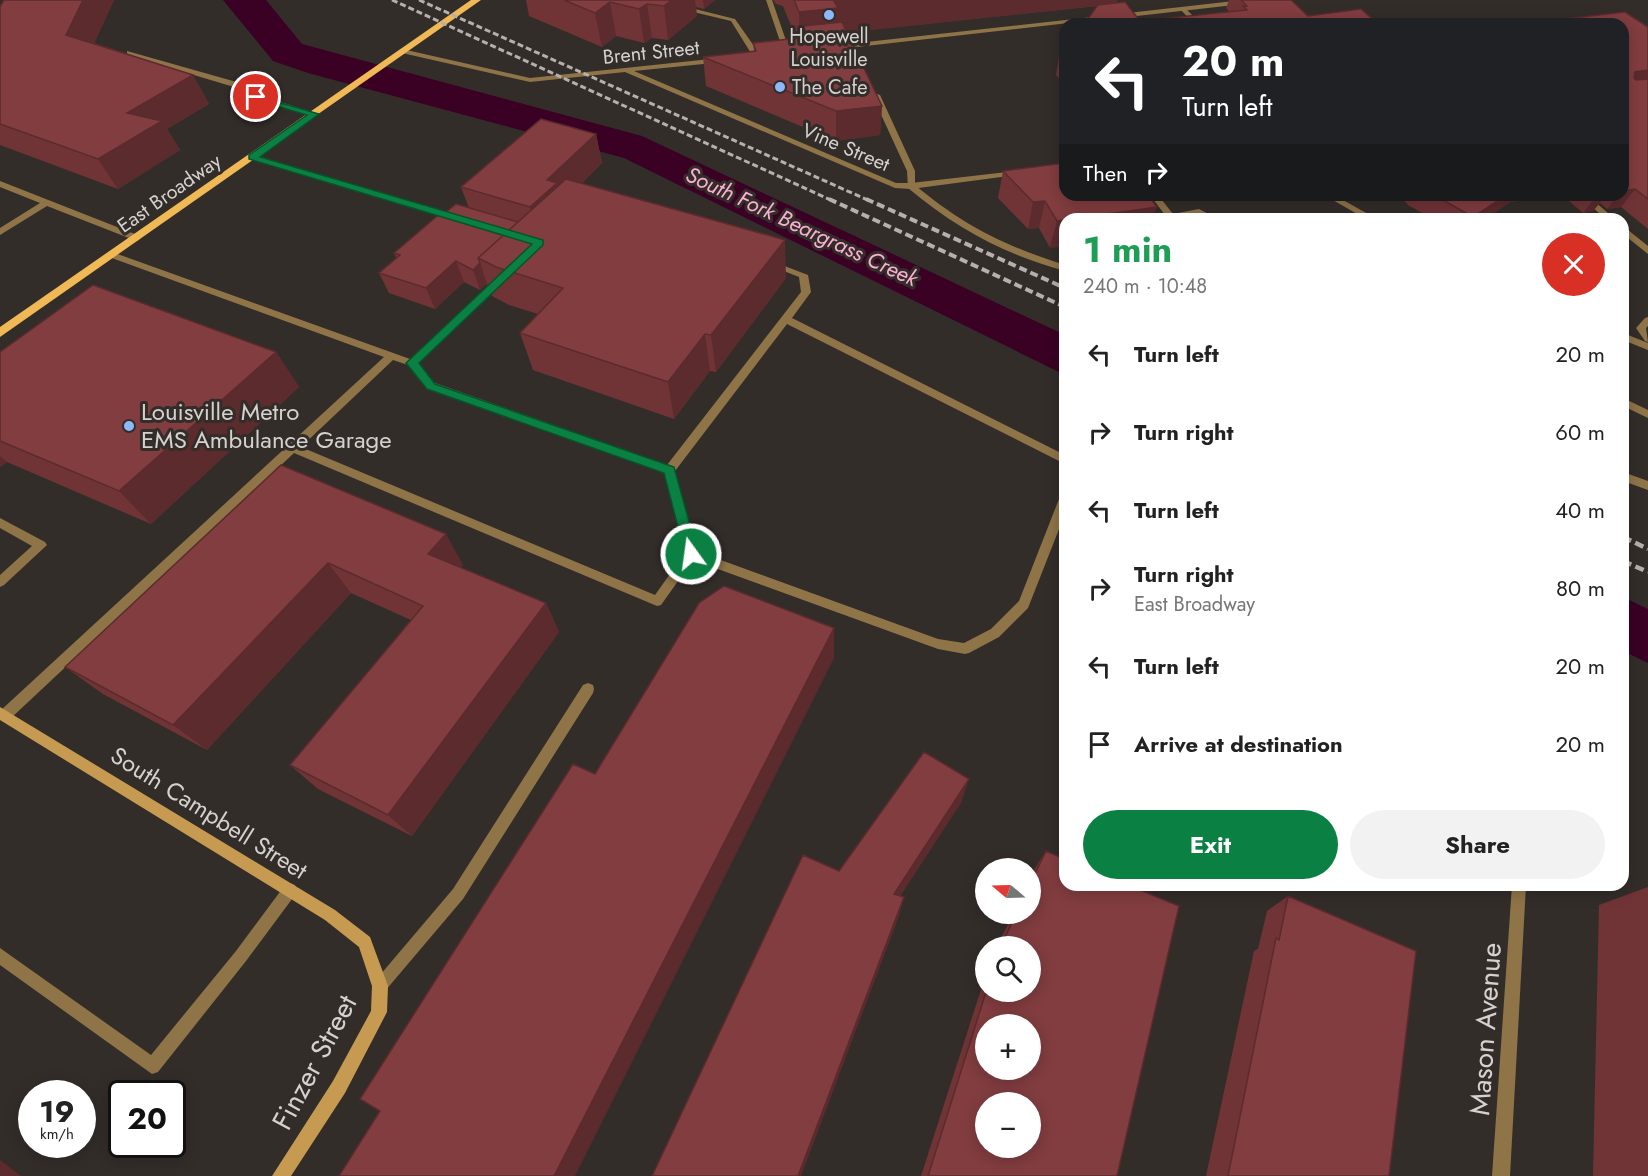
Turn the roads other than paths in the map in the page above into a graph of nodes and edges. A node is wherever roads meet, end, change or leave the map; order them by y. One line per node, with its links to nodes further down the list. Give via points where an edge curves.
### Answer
1 (477, 0): 11 (main road, East Broadway)
2 (769, 0): 14 (street)
3 (1175, 0): 6 (street)
4 (1261, 0): 6 (street)
5 (679, 7): 17 (street, via 733,20)
6 (1183, 9): 7 (street); 8 (street)
7 (1109, 18)
8 (1192, 18)
9 (1059, 24): 10 (street, via 854,49)
10 (831, 48)
11 (405, 51): 20 (street, Brent Street, via 521,80); 22 (main road, East Broadway)
12 (798, 51): 14 (street)
13 (130, 53): 22 (street, via 237,85 256,97)
14 (788, 53): 15 (street)
15 (777, 54)
16 (767, 55): 17 (street)
17 (757, 56): 18 (street)
18 (747, 57)
19 (727, 60): 20 (street, Brent Street)
20 (628, 71): 26 (street, Vine Street, via 864,174)
21 (873, 90): 26 (street, via 911,171)
22 (314, 114): 23 (main road, East Broadway)
23 (252, 157): 32 (street); 35 (main road, East Broadway)
24 (1029, 171): 26 (street, Vine Street)
25 (0, 184): 29 (street)
26 (911, 186): 39 (street, via 983,239)
27 (1339, 201): 30 (street)
28 (1589, 201): 31 (street)
29 (47, 202): 33 (street); 35 (street)
30 (1362, 213)
31 (1604, 213)
32 (471, 222)
33 (0, 232)
34 (1629, 234): 36 (street)
35 (137, 238): 37 (main road, East Broadway)
36 (1648, 251)
37 (112, 255): 43 (main road, East Broadway); 47 (street)
38 (758, 261): 41 (street, via 803,275 806,292)
39 (1059, 266)
40 (505, 274): 48 (street)
41 (786, 319): 52 (street); 53 (street)
42 (1648, 320): 45 (street, via 1641,328)
43 (0, 333)
44 (1629, 339): 46 (street)
45 (1648, 339)
46 (1648, 347)
47 (391, 356): 48 (street); 51 (street)
48 (412, 363): 53 (street, via 431,386)
49 (1629, 405): 50 (street)
50 (1648, 414)
51 (293, 448): 58 (street, via 657,601); 61 (street)
52 (1059, 457)
53 (669, 470): 58 (street)
54 (1629, 478): 55 (street)
55 (1648, 486)
56 (1059, 514): 58 (street, via 1024,604 995,633 965,649 938,644)
57 (0, 523): 59 (street, via 41,545)
58 (691, 554)
59 (0, 582)
60 (588, 689): 65 (street, via 458,894)
61 (2, 714): 62 (main road, South Campbell Street)
62 (290, 890): 64 (street, via 152,1066); 65 (main road, South Campbell Street, via 365,942)
63 (1520, 891): 67 (street, Mason Avenue)
64 (0, 956)
65 (378, 978): 66 (main road, Finzer Street, via 379,1012 339,1087)
66 (281, 1176)
67 (1502, 1176)

